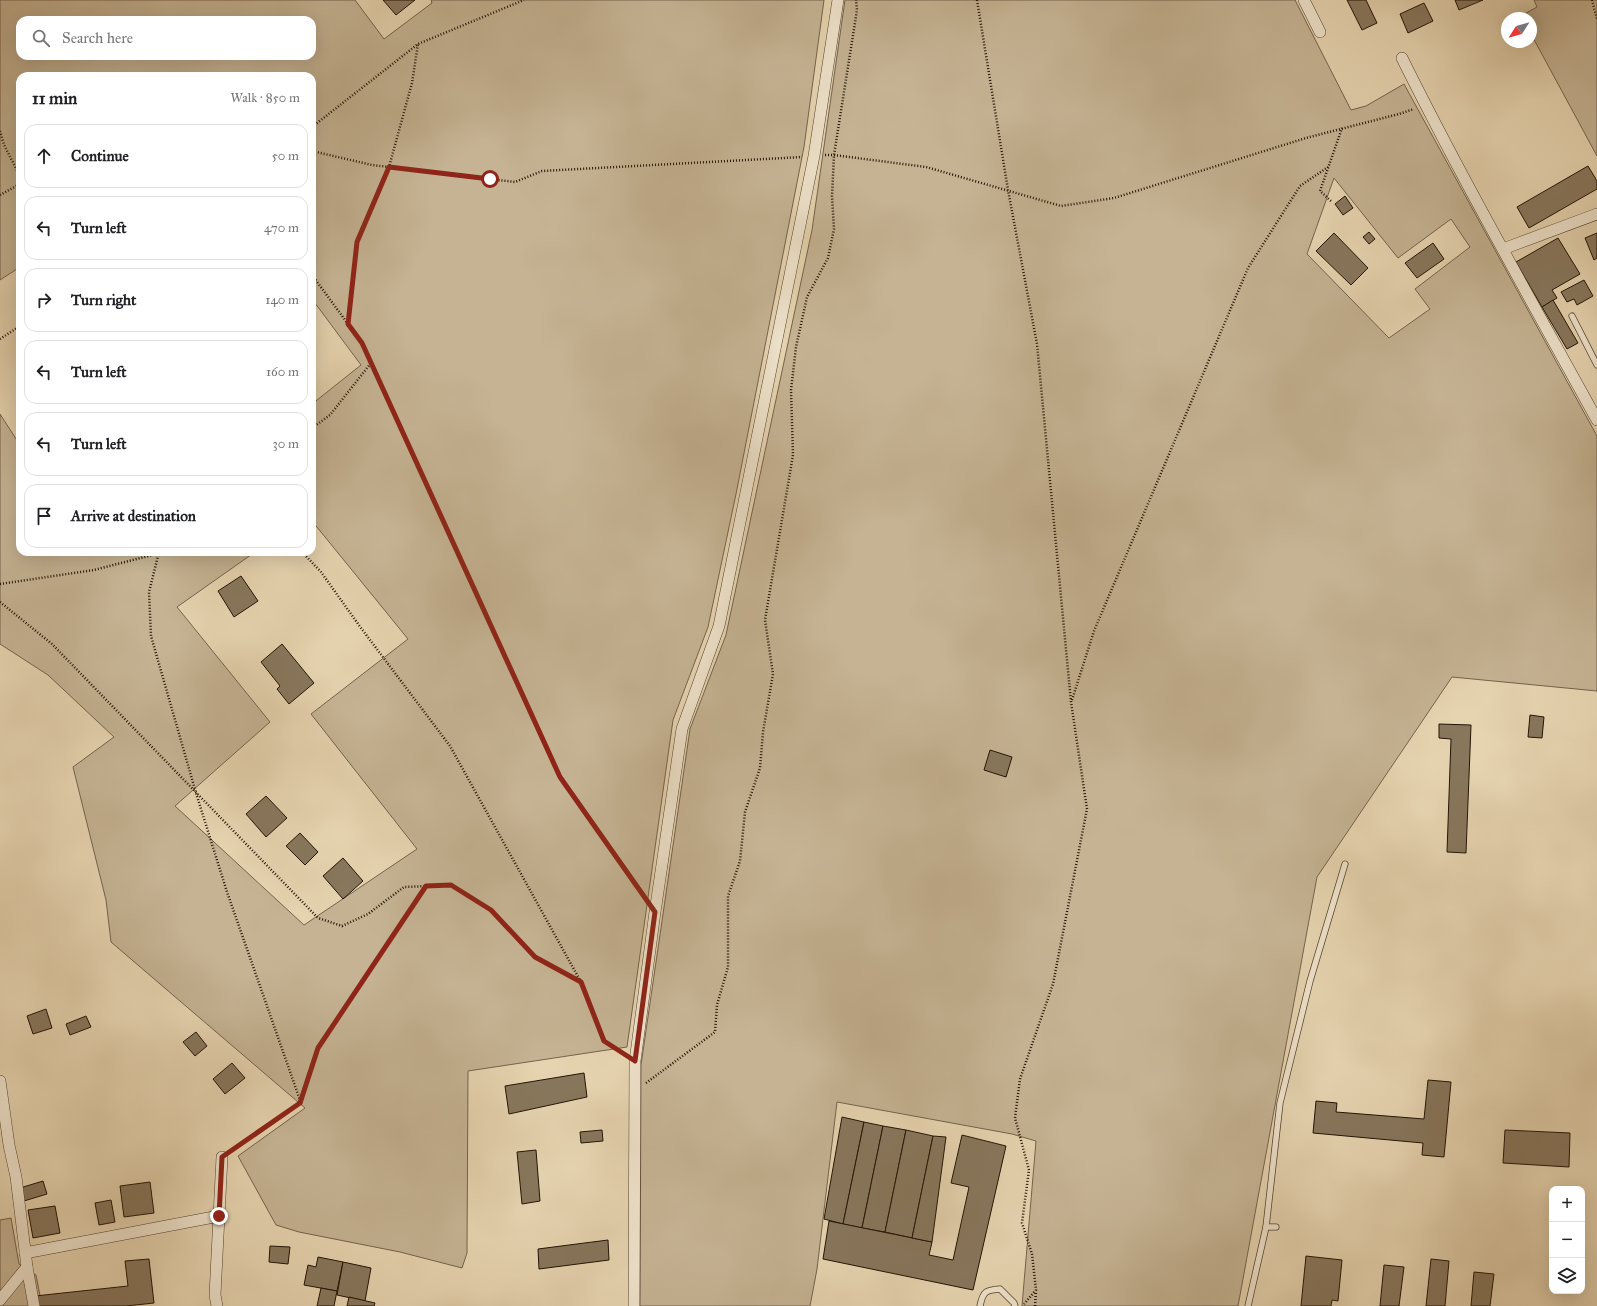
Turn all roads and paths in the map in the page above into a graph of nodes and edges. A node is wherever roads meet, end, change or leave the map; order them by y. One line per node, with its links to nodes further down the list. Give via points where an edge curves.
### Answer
1 (524, 0): 9 (path)
2 (838, 0): 17 (street)
3 (856, 0): 16 (path, via 857,10)
4 (978, 0): 22 (path)
5 (1304, 0): 8 (street)
6 (1592, 0): 7 (path)
7 (1597, 19)
8 (1320, 32)
9 (418, 44): 12 (path); 18 (path, via 412,83)
10 (1402, 58): 11 (street)
11 (1425, 105): 13 (path); 26 (street)
12 (316, 124)
13 (1342, 128): 19 (path); 22 (path, via 1114,198 1061,206)
14 (0, 131): 20 (path)
15 (316, 152): 18 (path)
16 (834, 154): 17 (path); 22 (path, via 926,167); 49 (path, via 834,229 828,258 807,297 796,347 791,390 793,455 765,620 773,674 760,768 745,812 740,861 728,896 728,967 718,1005 715,1032)
17 (814, 156): 18 (path, via 542,171 514,182); 45 (street, via 719,626 682,729)
18 (389, 167): 29 (path, via 357,242)
19 (1328, 167): 24 (path, via 1320,190); 41 (path, via 1300,186 1248,268 1094,631)
20 (16, 168)
21 (16, 186): 23 (path)
22 (1008, 190): 41 (path, via 1037,344)
23 (0, 195)
24 (1331, 201)
25 (1597, 214): 26 (street)
26 (1502, 249): 34 (street)
27 (316, 280): 29 (path)
28 (1572, 316): 33 (lane)
29 (348, 324): 32 (path, via 362,343)
30 (16, 329): 31 (path)
31 (0, 339)
32 (371, 363): 35 (path, via 330,415); 45 (path, via 560,777)
33 (1597, 365)
34 (1596, 415)
35 (316, 425)
36 (145, 556): 39 (path, via 94,570)
37 (158, 556): 42 (path, via 150,592 151,636)
38 (306, 556): 46 (path, via 321,572 450,746)
39 (0, 584)
40 (0, 602): 42 (path, via 52,644)
41 (1071, 702): 57 (path, via 1087,809 1053,984 1020,1079 1015,1118 1029,1170 1022,1223 1032,1254)
42 (196, 792): 44 (path, via 318,918 342,926 368,914 404,887); 50 (path, via 227,892)
43 (1345, 864): 53 (lane, via 1310,981 1280,1103)
44 (426, 886): 46 (path, via 451,885 491,910 535,957); 50 (path, via 318,1048)
45 (655, 912): 47 (street)
46 (581, 982): 47 (path, via 604,1041)
47 (635, 1061): 49 (street)
48 (0, 1081): 55 (street, via 6,1145 16,1177)
49 (636, 1090): 61 (street)
50 (300, 1103): 51 (path)
51 (222, 1157): 52 (street)
52 (219, 1216): 55 (street); 60 (street, via 215,1295)
53 (1266, 1227): 54 (lane); 66 (lane)
54 (1276, 1227)
55 (25, 1253): 56 (street)
56 (27, 1267): 58 (street); 59 (street)
57 (1036, 1290): 64 (path); 65 (path)
58 (0, 1300)
59 (34, 1306)
60 (217, 1306)
61 (634, 1306)
62 (980, 1306): 63 (lane, via 982,1296 988,1290 1000,1289)
63 (1015, 1306)
64 (1023, 1306)
65 (1035, 1306)
66 (1248, 1306)

